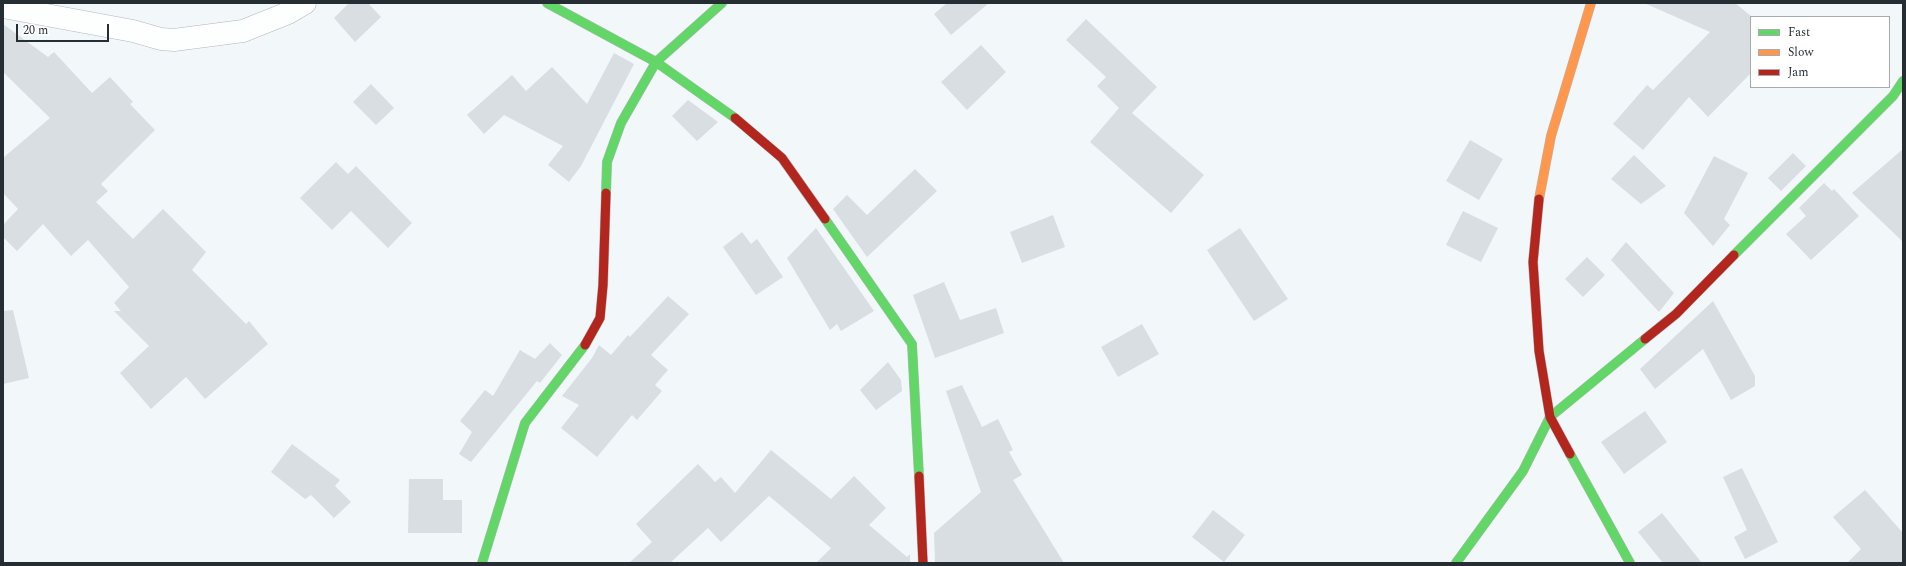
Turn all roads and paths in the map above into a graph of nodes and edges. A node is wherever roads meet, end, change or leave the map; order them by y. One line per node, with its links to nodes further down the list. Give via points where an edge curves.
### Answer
1 (305, 3): 5 (street, via 288,13 243,31 174,40)
2 (546, 3): 6 (street)
3 (722, 3): 6 (street)
4 (1592, 3): 8 (street, via 1551,136 1538,203 1533,262 1539,351)
5 (3, 8)
6 (656, 62): 9 (street, via 621,123 607,162 600,318 582,350 525,423); 10 (street, via 745,125 782,158 912,344)
7 (1903, 81): 8 (street, via 1892,96 1676,314)
8 (1550, 417): 11 (street, via 1523,471); 12 (street)
9 (482, 563)
10 (923, 563)
11 (1456, 563)
12 (1630, 563)

